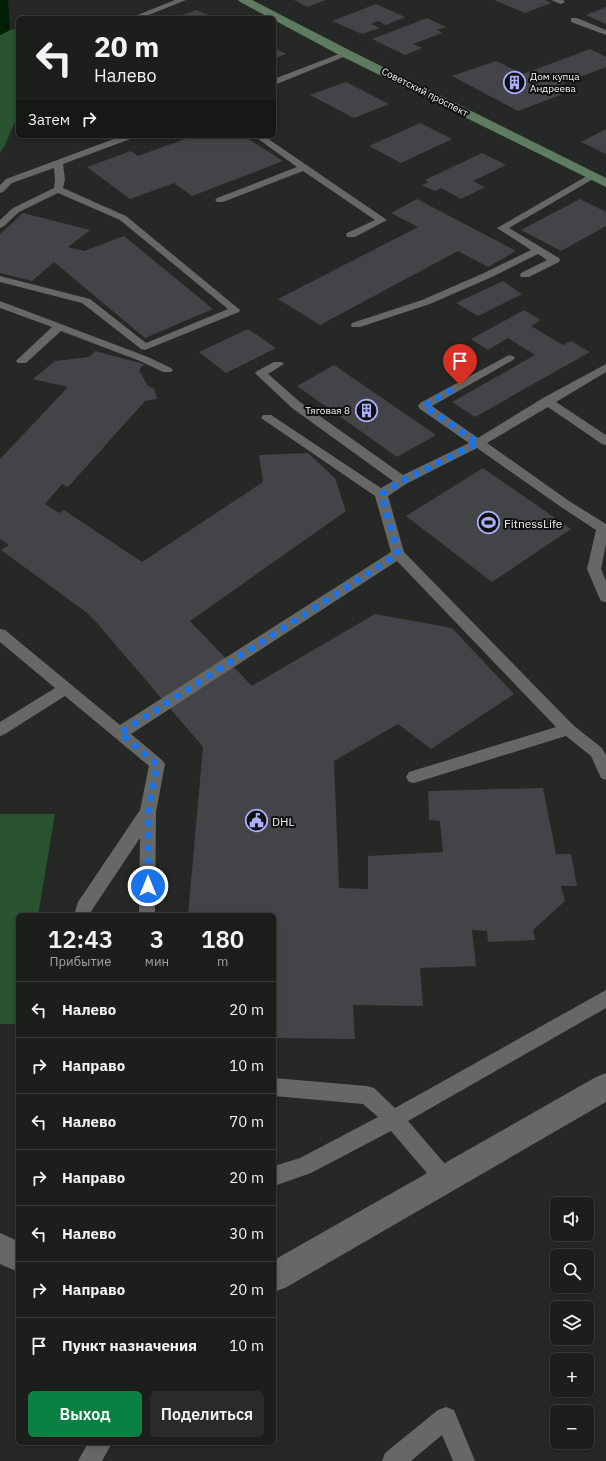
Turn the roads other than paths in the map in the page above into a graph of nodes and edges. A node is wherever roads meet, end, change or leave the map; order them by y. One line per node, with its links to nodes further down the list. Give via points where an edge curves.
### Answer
1 (182, 0): 3 (lane)
2 (244, 0): 4 (street, Советский проспект)
3 (139, 16)
4 (275, 16)
5 (276, 17): 8 (street, Советский проспект)
6 (574, 20): 7 (lane)
7 (606, 34)
8 (347, 54): 9 (lane); 14 (street, Советский проспект)
9 (276, 81)
10 (125, 138): 12 (lane)
11 (261, 138): 13 (lane)
12 (58, 163): 16 (lane); 17 (lane, via 9,181)
13 (305, 167): 18 (lane); 20 (lane, via 382,220)
14 (592, 176): 15 (street, Советский проспект); 21 (lane, via 502,228)
15 (606, 183)
16 (58, 189): 19 (lane, via 16,210); 23 (lane, via 123,218 235,310 145,347 86,301)
17 (0, 190)
18 (220, 200)
19 (0, 225)
20 (351, 235)
21 (538, 250): 22 (lane, via 555,260); 25 (lane, via 426,302)
22 (525, 275)
23 (0, 279)
24 (0, 304): 26 (lane)
25 (356, 325)
26 (59, 326): 28 (lane); 31 (lane)
27 (509, 358): 35 (lane, via 424,406)
28 (22, 362)
29 (278, 364): 36 (lane, via 261,373 296,405)
30 (606, 367): 32 (lane)
31 (167, 370)
32 (547, 401): 34 (lane); 35 (lane)
33 (267, 418): 37 (lane)
34 (606, 441)
35 (478, 443): 36 (lane); 39 (lane, via 603,528 594,569)
36 (402, 481): 37 (lane)
37 (381, 494): 38 (lane)
38 (398, 554): 42 (lane); 44 (lane)
39 (606, 597)
40 (0, 634): 41 (lane)
41 (66, 688): 43 (lane); 44 (lane)
42 (568, 729): 45 (lane, via 597,752); 46 (lane)
43 (0, 730)
44 (120, 733): 47 (lane, via 157,764)
45 (606, 774)
46 (414, 777)
47 (148, 812): 48 (lane, via 84,907); 49 (lane)
48 (82, 913)
49 (147, 913)
50 (606, 998): 53 (lane)
51 (606, 1087): 55 (street)
52 (276, 1088): 53 (lane, via 367,1096)
53 (394, 1119): 54 (lane, via 304,1166); 55 (lane)
54 (276, 1175)
55 (445, 1179): 58 (street)
56 (0, 1248): 57 (street)
57 (16, 1256)
58 (276, 1275)
59 (100, 1445): 60 (lane)
60 (89, 1461)
61 (393, 1461): 62 (lane, via 446,1418)
62 (464, 1461)

